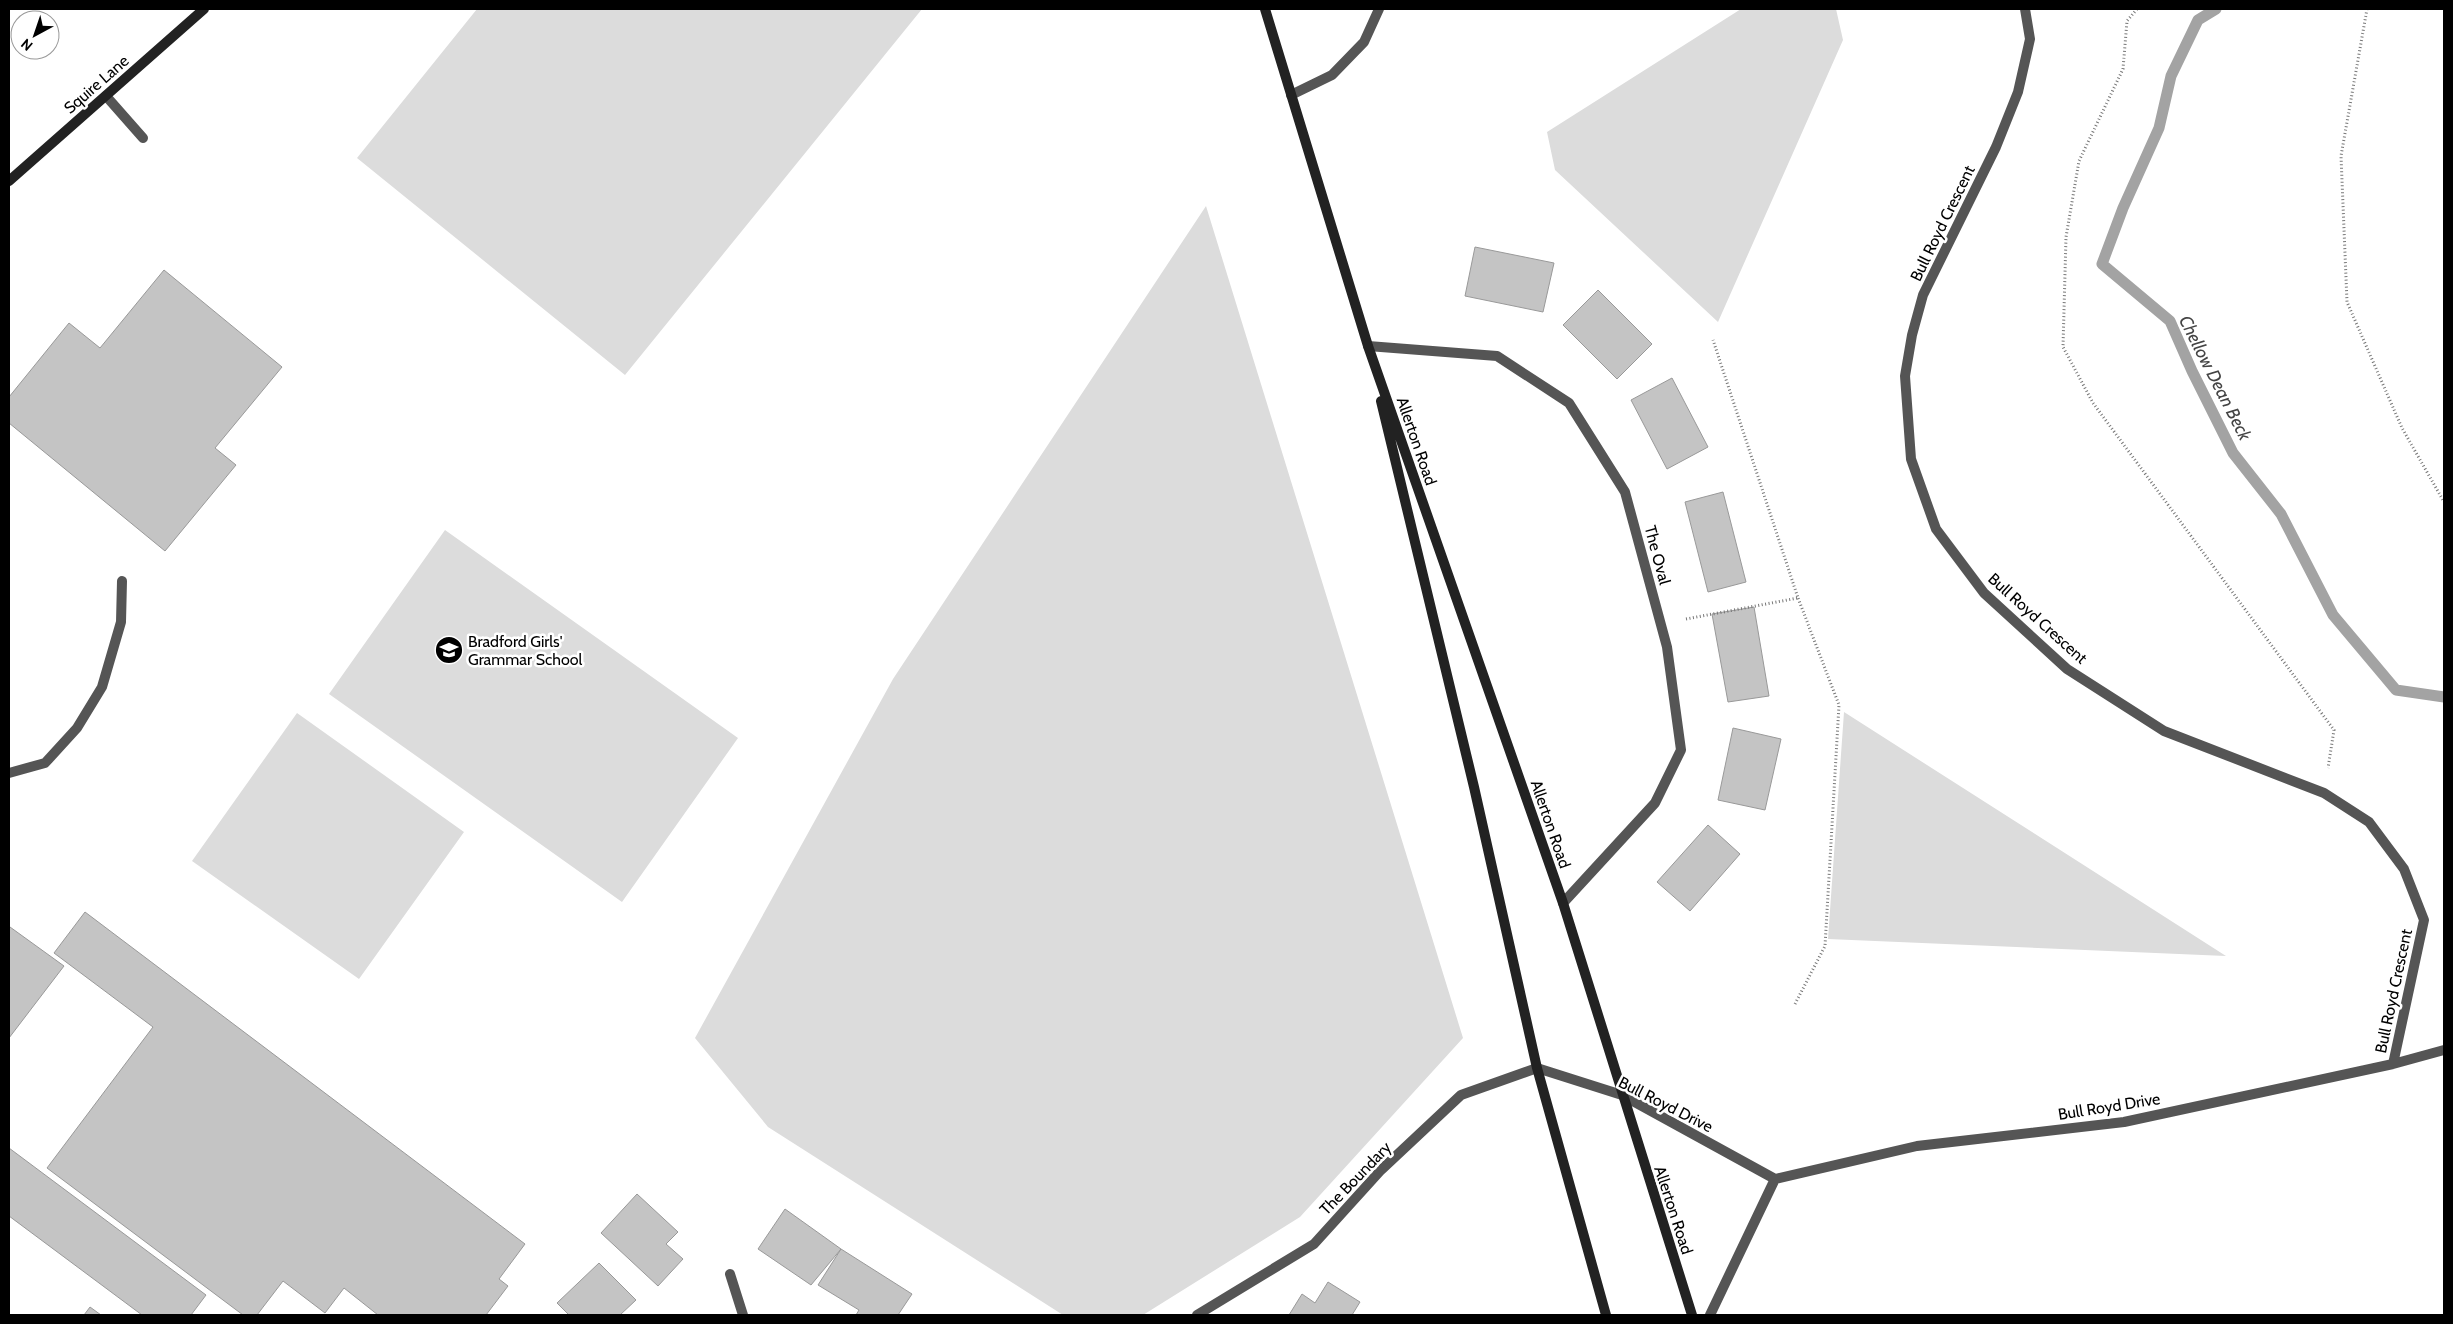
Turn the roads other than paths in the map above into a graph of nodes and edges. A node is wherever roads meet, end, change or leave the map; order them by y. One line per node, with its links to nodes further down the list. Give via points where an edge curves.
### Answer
1 (204, 9): 6 (street, Squire Lane)
2 (1265, 9): 5 (street, Allerton Road)
3 (1379, 9): 5 (street, via 1364,42 1332,75)
4 (2025, 9): 14 (street, Bull Royd Crescent, via 2030,39 2018,92 1996,147 1923,295 1905,376 1910,459 1936,529 1984,593 2067,669 2164,732 2324,793 2369,822 2404,868 2424,920)
5 (1291, 95): 9 (street, Allerton Road)
6 (106, 96): 7 (street); 8 (street, Squire Lane)
7 (143, 138)
8 (9, 181)
9 (1368, 346): 12 (street, Allerton Road); 12 (street, The Oval, via 1497,356 1569,402 1625,492 1667,646 1681,750 1655,803); 15 (street, Allerton Road, via 1474,787)
10 (122, 581): 11 (street, via 121,622 102,687 77,728 45,762)
11 (9, 774)
12 (1563, 903): 16 (street, Allerton Road)
13 (2444, 1050): 14 (street, Bull Royd Drive)
14 (2393, 1064): 17 (street, Bull Royd Drive, via 2124,1122 1918,1146)
15 (1537, 1068): 16 (street, Bull Royd Drive); 20 (street, The Boundary, via 1461,1095 1381,1170 1314,1244); 21 (street, Allerton Road)
16 (1622, 1095): 17 (street, Bull Royd Drive); 22 (street, Allerton Road)
17 (1775, 1180): 23 (street)
18 (730, 1274): 19 (street)
19 (743, 1315)
20 (1197, 1315)
21 (1606, 1315)
22 (1692, 1315)
23 (1710, 1315)

